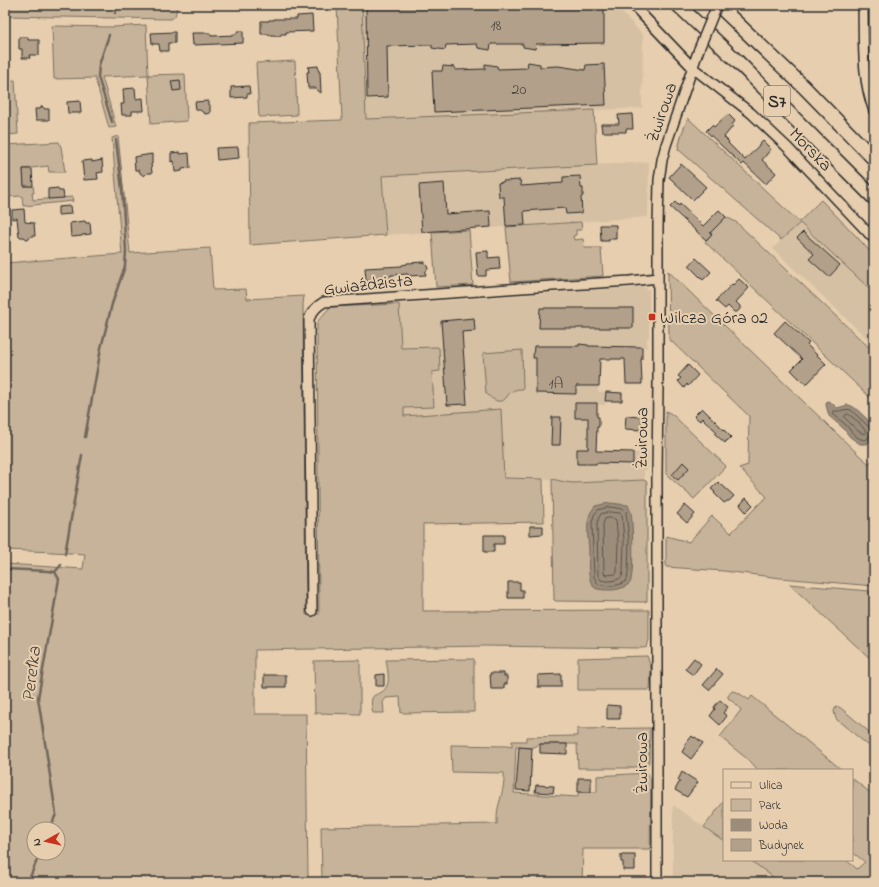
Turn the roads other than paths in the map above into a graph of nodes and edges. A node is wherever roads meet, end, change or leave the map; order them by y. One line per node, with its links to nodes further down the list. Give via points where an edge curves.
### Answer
1 (633, 5): 5 (street, Morska)
2 (678, 5): 8 (highway, S7)
3 (718, 5): 5 (street, Żwirowa, bridge); 7 (highway, S7, via 804,87)
4 (863, 5): 6 (street, via 866,78)
5 (693, 68): 9 (street, Morska, via 775,135); 10 (street, Żwirowa, via 661,166)
6 (874, 111)
7 (874, 159)
8 (874, 198)
9 (874, 239)
10 (658, 278): 11 (street, Gwiaździsta, via 324,302 317,306 309,319); 12 (street, Żwirowa)
11 (312, 611)
12 (657, 882)

